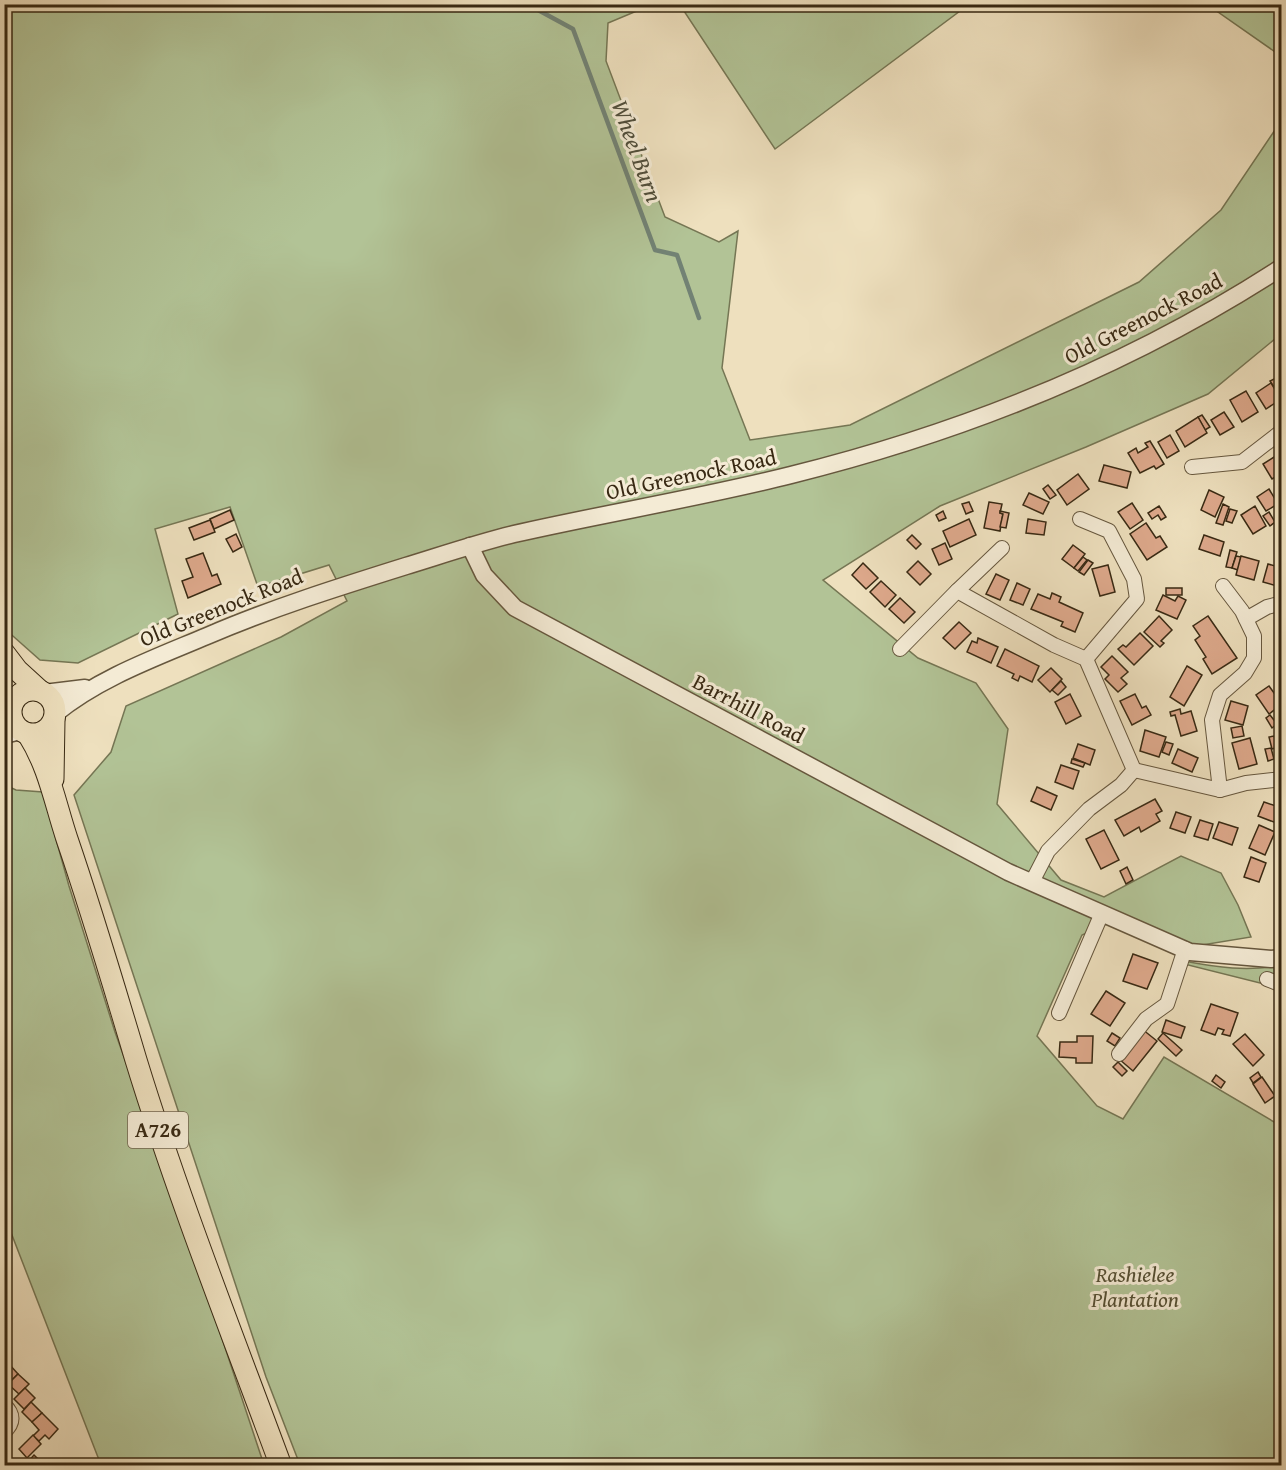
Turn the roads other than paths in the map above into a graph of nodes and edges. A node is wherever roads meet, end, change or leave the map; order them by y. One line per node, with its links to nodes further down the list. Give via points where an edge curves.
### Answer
1 (1281, 267): 5 (street, Old Greenock Road, via 1171,332 1094,370 916,439 790,476)
2 (1281, 431): 3 (street, via 1242,462)
3 (1192, 467)
4 (1080, 519): 13 (street, via 1109,531 1134,579 1137,599)
5 (470, 546): 14 (street, Old Greenock Road, via 243,621); 23 (street, Barrhill Road, via 484,576 515,608)
6 (1002, 548): 8 (street)
7 (1223, 586): 10 (street)
8 (957, 591): 11 (street); 13 (street)
9 (1281, 603): 10 (street)
10 (1246, 619): 22 (street, via 1254,636 1254,658 1245,673 1220,695 1212,720)
11 (900, 649)
12 (4, 653): 15 (main road)
13 (1086, 659): 19 (street)
14 (95, 687): 15 (street, Old Greenock Road); 17 (street, Old Greenock Road, via 72,700)
15 (42, 692): 16 (main road, via 32,690); 17 (main road, via 52,702)
16 (8, 701): 18 (main road)
17 (54, 717): 18 (main road, via 51,725 40,733); 21 (main road, A726)
18 (18, 733): 21 (main road, A726, via 40,754)
19 (1134, 770): 22 (street); 23 (street, via 1048,851)
20 (1281, 779): 22 (street)
21 (53, 788): 33 (main road, A726, via 161,1139)
22 (1220, 790)
23 (1032, 882): 24 (street, Barrhill Road)
24 (1102, 913): 25 (street, Barrhill Road); 29 (street)
25 (1185, 949): 26 (street, Barrhill Road); 30 (street, via 1167,1004 1146,1019)
26 (1281, 958)
27 (1267, 979): 28 (street)
28 (1281, 985)
29 (1059, 1013)
30 (1119, 1054)
31 (4, 1405): 32 (street, via 12,1419)
32 (4, 1432)
33 (281, 1466)

